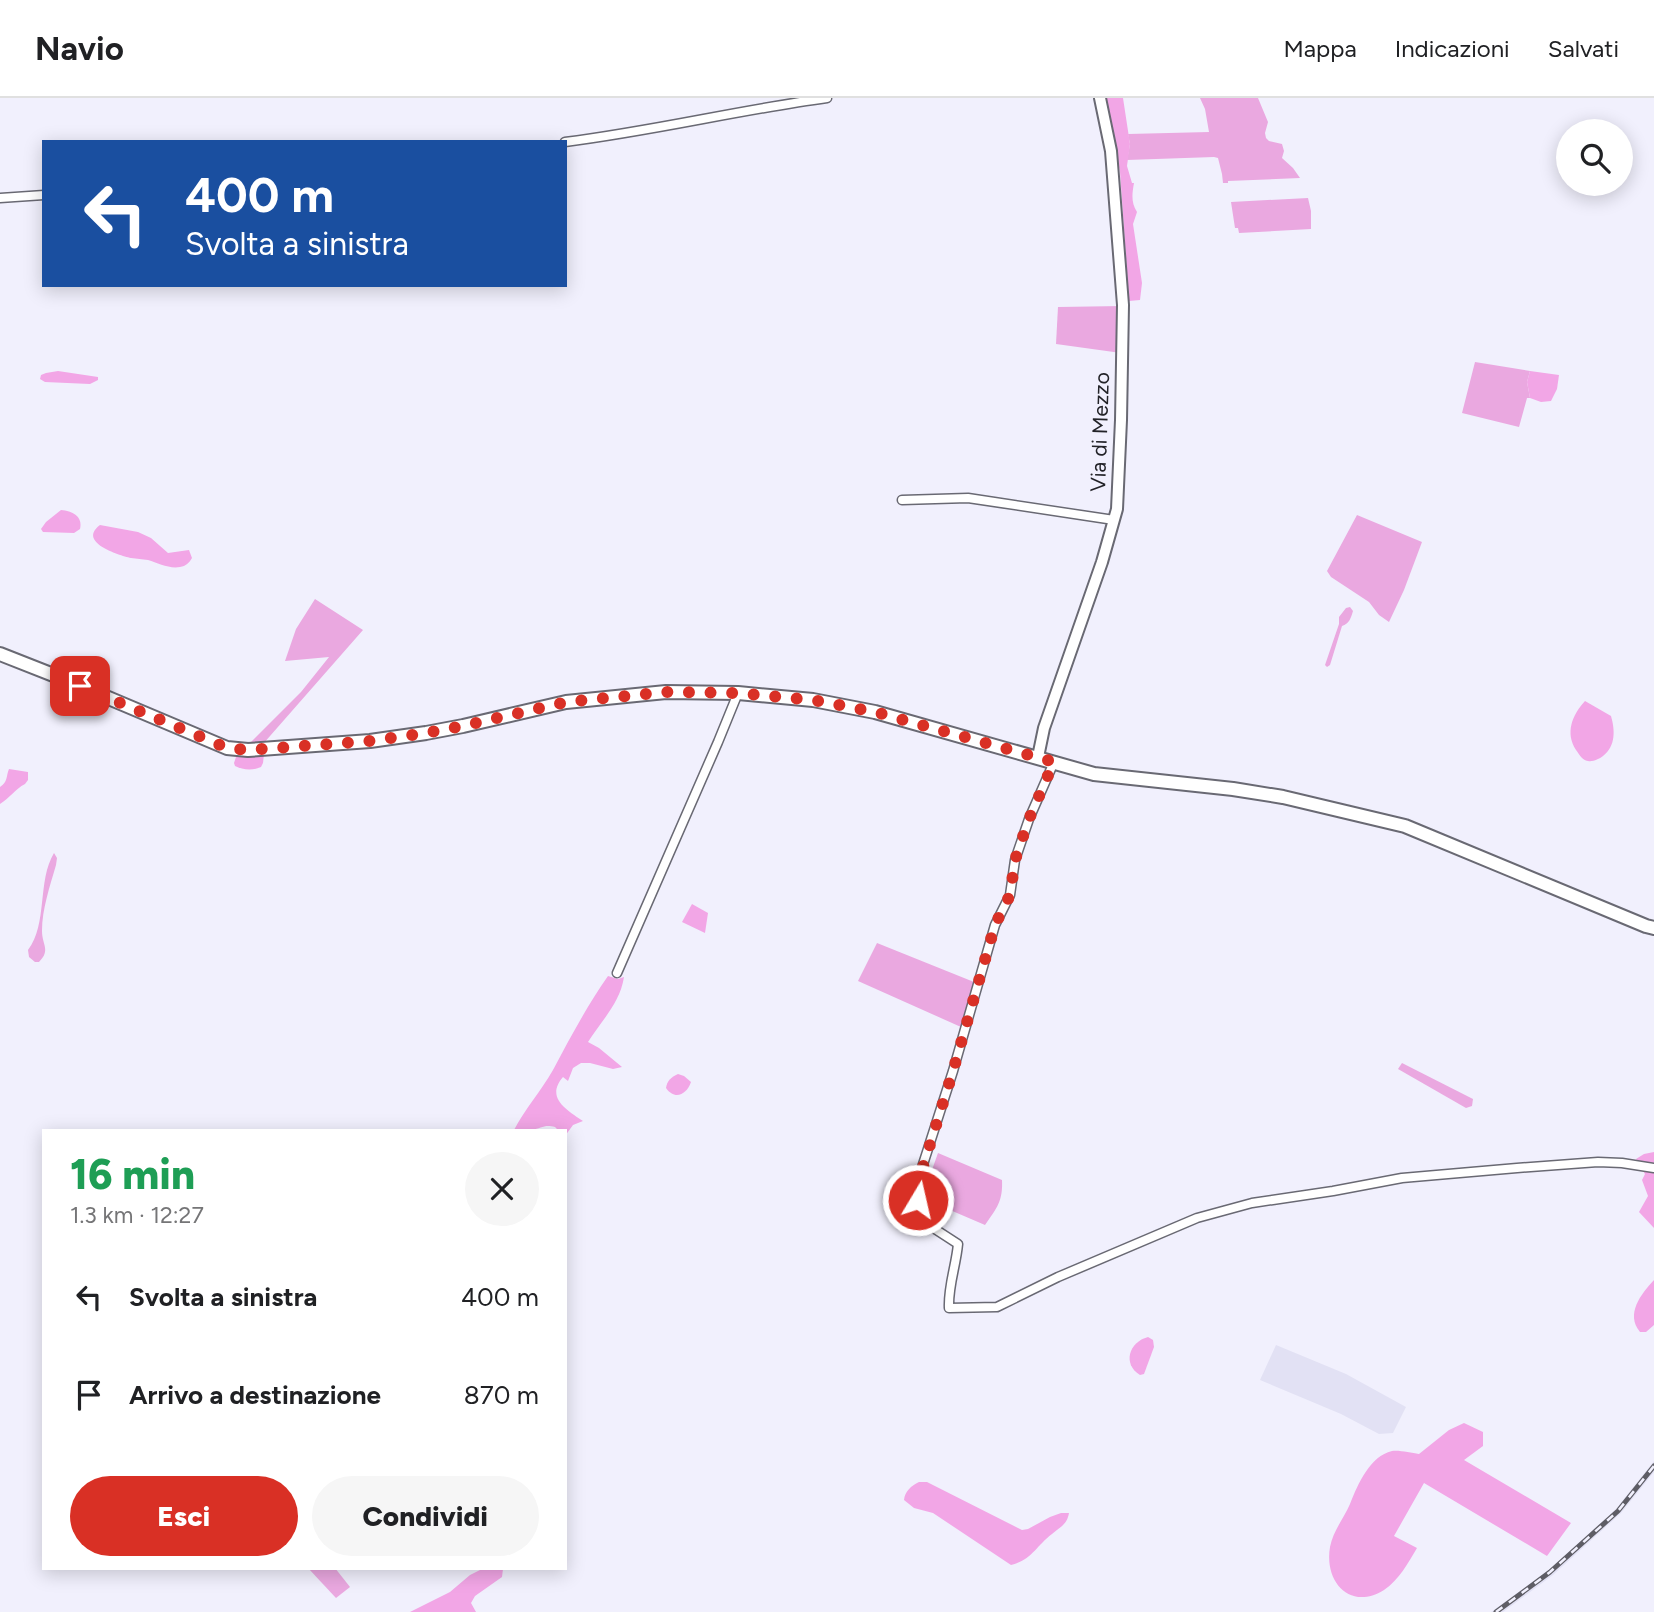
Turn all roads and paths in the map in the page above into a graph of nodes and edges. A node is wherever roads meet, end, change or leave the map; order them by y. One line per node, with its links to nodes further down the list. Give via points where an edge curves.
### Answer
1 (827, 98): 3 (street)
2 (1100, 98): 7 (main road, Via di Mezzo, via 1111,151 1123,305)
3 (567, 142)
4 (42, 195): 5 (street)
5 (0, 198)
6 (902, 500): 7 (street, via 968,498)
7 (1114, 520): 10 (main road, Via di Mezzo)
8 (0, 654): 9 (main road, via 227,748 248,750 426,733 578,701 666,692)
9 (738, 693): 10 (main road, via 875,712); 13 (street)
10 (1038, 757): 11 (main road)
11 (1054, 762): 12 (main road, via 1094,774 1283,797 1405,826); 14 (street, via 1018,850 1010,895 995,925 918,1183 921,1220 958,1244 949,1308 997,1307 1197,1218 1252,1203 1402,1178 1598,1162)
12 (1654, 928)
13 (617, 974)
14 (1654, 1168)

